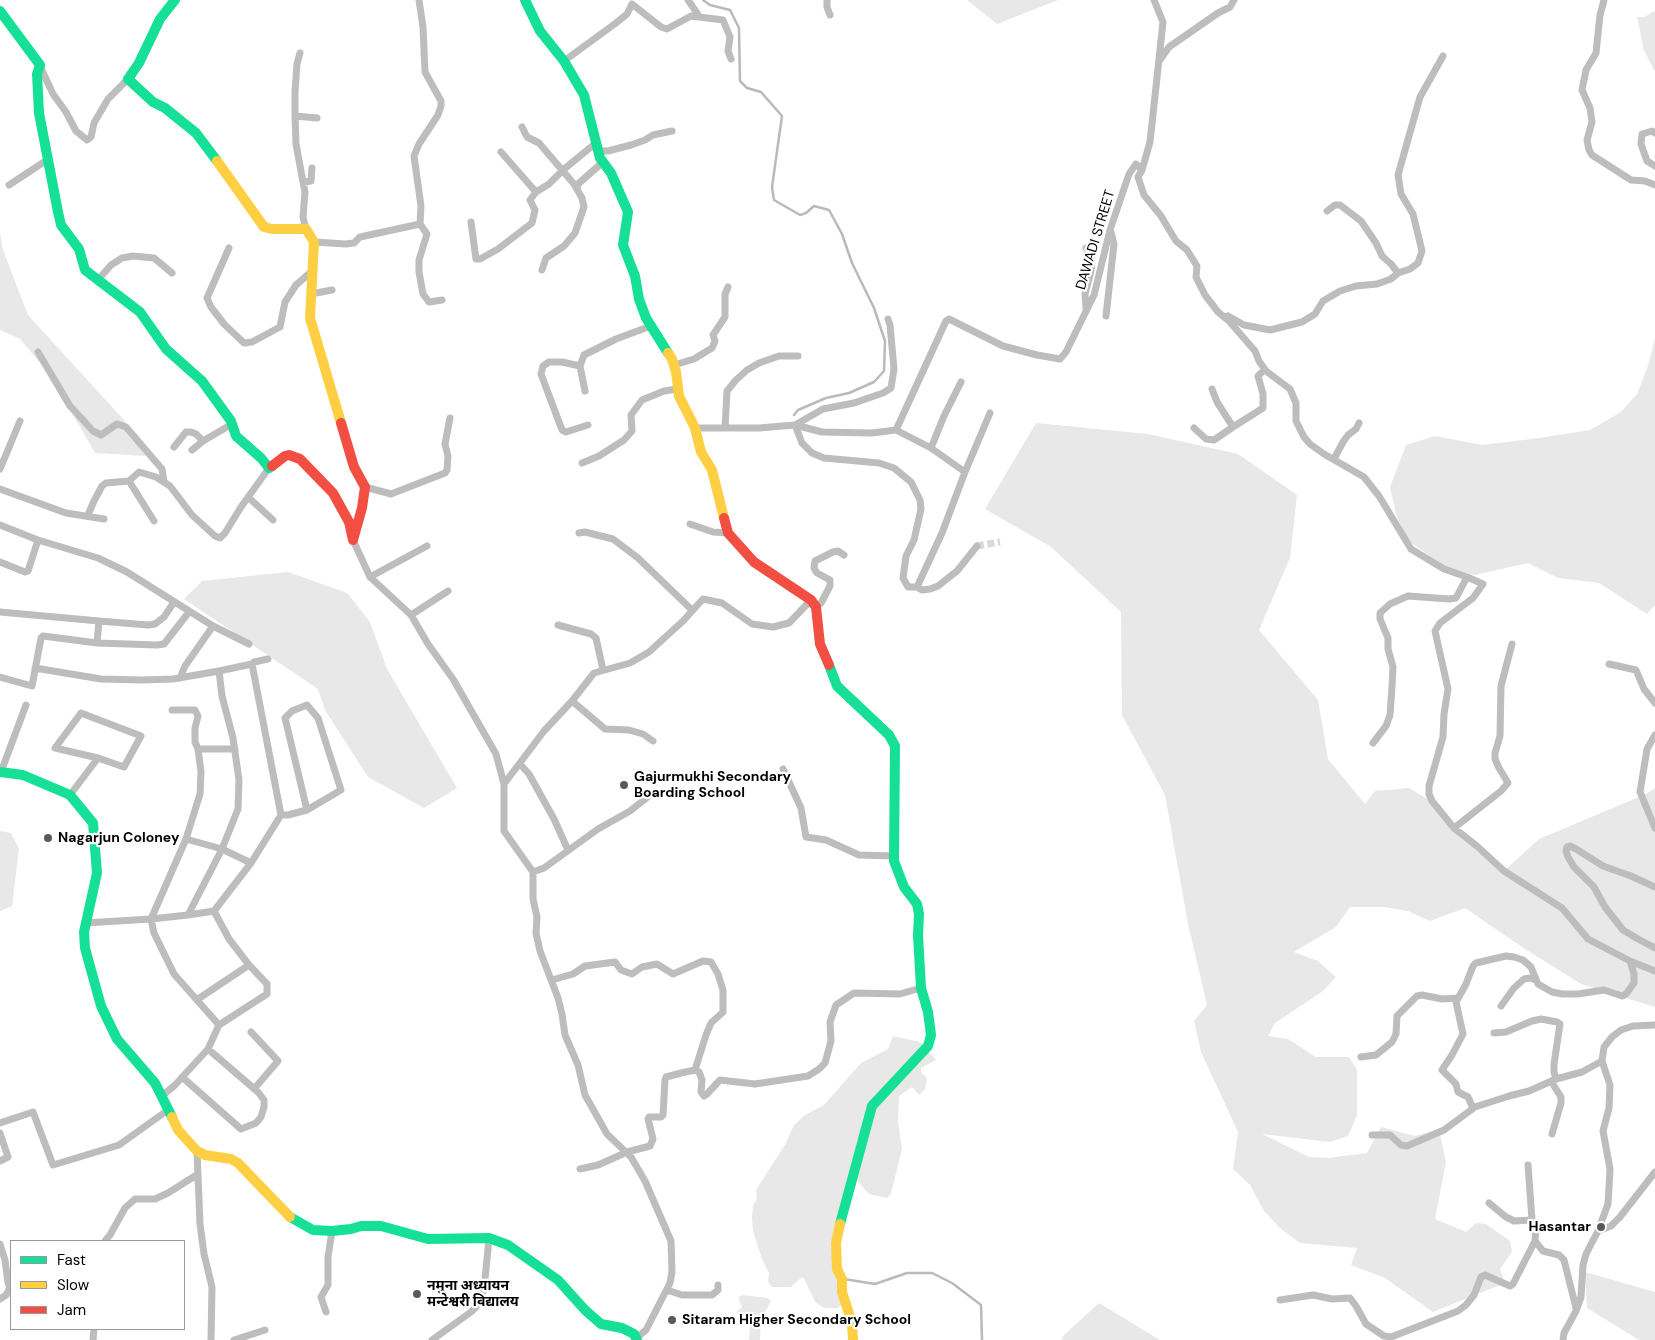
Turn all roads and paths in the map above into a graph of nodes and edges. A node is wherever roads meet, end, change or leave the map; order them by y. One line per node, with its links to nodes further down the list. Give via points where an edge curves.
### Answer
1 (175, 0): 18 (street, via 160,19)
2 (419, 0): 39 (street, via 425,72 441,101 438,115 418,144 414,156 421,206)
3 (525, 0): 15 (street, via 540,31)
4 (688, 0): 11 (street)
5 (827, 0): 10 (street)
6 (1154, 0): 16 (street, via 1163,22)
7 (1234, 0): 16 (street, via 1230,7 1169,47)
8 (1604, 0): 34 (street, via 1596,53 1586,70 1582,90 1592,122 1587,140 1589,150 1630,180)
9 (0, 11): 17 (street)
10 (830, 15)
11 (699, 16): 14 (street, via 723,20 730,37 728,51); 15 (street, via 691,16 667,29 632,4 627,14)
12 (300, 53): 19 (street)
13 (1443, 56): 48 (street, via 1420,97 1398,175 1401,194 1413,214 1422,251 1418,263)
14 (731, 59)
15 (564, 61): 24 (street, via 584,95)
16 (1160, 61): 31 (street, via 1150,142)
17 (40, 65): 18 (street, via 52,94 76,131 86,140 91,137 94,123 108,99); 26 (street, via 37,74 39,113)
18 (128, 79): 40 (street, via 196,133 264,227)
19 (295, 116): 20 (street); 32 (street)
20 (317, 118)
21 (522, 127): 30 (street, via 527,137 539,143)
22 (672, 131): 24 (street, via 608,151)
23 (1655, 134): 28 (street, via 1652,131 1642,134 1641,144 1647,161)
24 (598, 147): 27 (street); 30 (street)
25 (501, 152): 36 (street)
26 (47, 160): 33 (street); 49 (street, via 61,225 79,249 85,270)
27 (603, 162): 35 (street, via 578,184); 58 (street, via 628,212 623,245 635,276 639,299)
28 (1655, 166)
29 (312, 168): 32 (street, via 311,181)
30 (563, 170): 35 (street); 36 (street)
31 (1142, 170): 41 (street, DAWADI STREET, via 1136,164 1129,174); 55 (street, via 1138,177 1144,195 1176,241 1187,250 1197,266 1196,277)
32 (303, 182): 40 (street)
33 (9, 185)
34 (1655, 185)
35 (577, 190): 45 (street, via 584,207 575,233 564,246 546,258)
36 (536, 192): 38 (street, via 530,200 535,210 532,223 480,260 476,258)
37 (1327, 211): 48 (street, via 1340,205 1361,221 1382,256)
38 (471, 222)
39 (420, 224): 42 (street, via 360,237 354,243); 53 (street, via 427,234 419,260 423,294 429,302)
40 (306, 229): 42 (street)
41 (1110, 230): 54 (street, DAWADI STREET, via 1094,295); 56 (street, via 1114,244)
42 (314, 242): 46 (street)
43 (228, 248): 46 (street, via 207,298 224,324 244,343 280,327 285,302 296,284)
44 (1086, 248): 54 (street, via 1092,260 1092,271 1085,294)
45 (542, 270)
46 (311, 272): 52 (street)
47 (172, 273): 49 (street, via 154,258 133,256 111,265)
48 (1398, 273): 55 (street, via 1377,284 1340,291 1323,300 1315,314 1302,322 1270,330 1244,325)
49 (98, 280): 72 (street, via 140,312 166,348 202,381)
50 (728, 287): 61 (street, via 725,317 713,335 712,348 694,359)
51 (332, 290): 52 (street)
52 (310, 294): 91 (street, via 310,318 354,467)
53 (442, 300)
54 (1086, 308): 79 (street, DAWADI STREET, via 1060,359 1003,346 949,319)
55 (1218, 312): 84 (street, via 1255,351 1266,371 1290,389 1296,403 1296,420 1304,437)
56 (1106, 316)
57 (888, 319): 74 (street, via 894,369 891,388 854,403 823,409)
58 (651, 326): 61 (street); 62 (street, via 588,352)
59 (38, 352): 90 (street, via 70,406 93,431 101,435 118,424 126,427 162,469)
60 (798, 356): 77 (street, via 779,356 759,363 736,380 727,391)
61 (674, 365): 65 (street)
62 (580, 366): 67 (street); 73 (street, via 549,362 543,366 541,374 562,430 566,432)
63 (1261, 373): 75 (street, via 1258,376 1263,408)
64 (961, 382): 82 (street)
65 (678, 388): 76 (street); 85 (street, via 642,400 631,415 632,431 624,440)
66 (1212, 389): 75 (street)
67 (585, 391)
68 (990, 414): 88 (street)
69 (450, 418): 91 (street, via 445,444 448,456 445,473 391,494)
70 (20, 421): 87 (street)
71 (1359, 423): 84 (street)
72 (232, 424): 80 (street); 86 (street, via 236,436)
73 (588, 424)
74 (795, 425): 77 (street); 79 (street, via 822,432); 110 (street, via 802,443 812,453 824,458 879,463 894,468 911,482 921,509 914,540 906,556 903,578 908,586)
75 (1233, 427): 78 (street, via 1214,440 1206,439)
76 (695, 428): 77 (street); 101 (street, via 701,452 712,470)
77 (725, 428)
78 (1194, 428)
79 (896, 430): 82 (street)
80 (204, 441): 81 (street, via 196,434 186,432); 83 (street)
81 (174, 447)
82 (931, 448): 88 (street)
83 (192, 450)
84 (1334, 459): 109 (street, via 1364,477 1411,549 1444,570)
85 (582, 463)
86 (268, 468): 93 (street); 103 (street, via 285,456 300,459 333,493 349,522)
87 (0, 469)
88 (965, 472): 110 (street)
89 (129, 481): 90 (street, via 139,472); 94 (street, via 102,486); 97 (street)
90 (164, 481): 93 (street, via 192,514 220,538)
91 (365, 487): 103 (street)
92 (0, 489): 94 (street, via 66,513)
93 (248, 497): 96 (street)
94 (88, 515): 95 (street)
95 (104, 519)
96 (273, 520)
97 (154, 521)
98 (690, 524): 101 (street)
99 (0, 525): 102 (street)
100 (579, 533): 114 (street, via 612,539 638,558)
101 (728, 533): 113 (street, via 754,562)
102 (38, 540): 107 (street, via 28,571); 112 (street, via 98,558)
103 (353, 540): 108 (street)
104 (427, 546): 108 (street)
105 (977, 546): 110 (street, via 938,586 922,590)
106 (844, 555): 113 (street, via 833,552 815,561 817,573 830,580 830,586 821,603)
107 (0, 562)
108 (370, 577): 117 (street)
109 (1467, 577): 138 (street, via 1456,598 1408,596 1390,604 1380,613 1393,667 1392,687 1390,715); 150 (street, via 1483,584 1473,598 1440,623 1435,631 1448,689 1443,737 1431,774 1429,794)
110 (917, 587)
111 (448, 591): 117 (street)
112 (174, 602): 116 (street); 118 (street, via 155,624)
113 (813, 603): 114 (street, via 789,623 773,627 752,624 722,603 703,599); 155 (street, via 820,644 837,686 889,735 895,746)
114 (692, 610): 128 (street, via 649,652 630,663)
115 (0, 612): 118 (street)
116 (189, 612): 120 (street); 121 (street, via 164,644)
117 (411, 615): 145 (street, via 484,731 496,754)
118 (99, 621): 121 (street)
119 (558, 625): 128 (street, via 572,627 596,638)
120 (213, 626): 122 (street); 131 (street)
121 (97, 643): 127 (street, via 43,636)
122 (249, 644)
123 (1512, 644): 150 (street, via 1501,686 1500,736 1495,753 1508,783)
124 (268, 659): 125 (street)
125 (252, 664): 129 (street); 149 (street)
126 (1609, 664): 133 (street, via 1636,670 1644,689)
127 (35, 668): 130 (street, via 32,686); 131 (street, via 101,679)
128 (603, 670): 132 (street, via 594,673)
129 (219, 671): 131 (street); 140 (street)
130 (0, 677)
131 (180, 678)
132 (572, 701): 137 (street, via 605,729 629,730); 142 (street)
133 (1655, 703)
134 (26, 705): 144 (street)
135 (172, 710): 139 (street, via 195,710 198,716 195,742)
136 (1655, 735): 151 (street, via 1647,749 1640,792)
137 (653, 741)
138 (1373, 743)
139 (198, 749): 140 (street); 152 (street, via 200,794)
140 (235, 749): 153 (street, via 238,809)
141 (98, 758): 141 (street, via 124,767 141,736 81,713 55,748); 147 (street)
142 (520, 764): 145 (street); 154 (street, via 529,774)
143 (784, 769): 155 (street, via 801,808 806,837 826,840 859,855)
144 (0, 772): 147 (street, via 23,775)
145 (504, 784): 157 (street, via 504,831)
146 (654, 792): 154 (street)
147 (70, 795): 162 (street, via 93,824 97,873)
148 (307, 810): 148 (street, via 284,718 307,705 318,718 341,790); 149 (street)
149 (281, 814): 156 (street)
150 (1454, 828): 164 (street, via 1504,872 1562,908 1588,939)
151 (1655, 828)
152 (186, 839): 153 (street); 161 (street)
153 (222, 849): 156 (street); 160 (street)
154 (568, 850): 157 (street)
155 (894, 856): 169 (street, via 904,887 917,904)
156 (252, 863): 159 (street)
157 (533, 872): 167 (street, via 536,932)
158 (1655, 887): 163 (street, via 1567,847 1574,867 1594,887 1623,930)
159 (214, 911): 160 (street); 165 (street, via 229,939)
160 (188, 914): 161 (street)
161 (150, 919): 162 (street); 171 (street, via 174,974)
162 (84, 923): 184 (street, via 85,948 107,1020 117,1039 155,1083)
163 (1655, 948)
164 (1630, 961): 166 (street); 168 (street, via 1634,983 1622,996 1604,990 1552,992)
165 (249, 965): 171 (street); 173 (street, via 267,984 267,994)
166 (1655, 971)
167 (552, 980): 180 (street, via 573,974 585,966 615,962 621,970 632,974 642,967 657,964 672,974 703,961 711,962 723,990 723,1012 706,1035); 192 (street, via 565,1035 588,1100 612,1141)
168 (1536, 980): 170 (street, via 1531,967 1523,960 1506,956 1494,958 1473,966); 172 (street, via 1524,980)
169 (921, 988): 180 (street, via 900,994 854,993 836,1005 830,1022 831,1041 825,1063 808,1076 755,1084 720,1080 704,1096 702,1080); 219 (street, via 931,1028 928,1046 872,1106 836,1243 837,1269 852,1323)
170 (1458, 998): 178 (street, via 1417,996 1397,1016 1392,1042 1376,1055); 185 (street, via 1456,1002 1463,1034 1442,1070 1456,1084 1458,1092 1468,1097)
171 (198, 999): 173 (street)
172 (1501, 1006)
173 (219, 1025): 177 (street)
174 (1655, 1025): 179 (street, via 1621,1030 1604,1047)
175 (251, 1032): 183 (street, via 278,1061)
176 (1494, 1033): 182 (street, via 1506,1032 1532,1021 1558,1022)
177 (208, 1049): 181 (street); 183 (street)
178 (1361, 1057)
179 (1602, 1061): 182 (street, via 1582,1072); 201 (street, via 1610,1086 1603,1131 1610,1186 1608,1204)
180 (695, 1070): 192 (street, via 665,1078 663,1114 648,1119 652,1143)
181 (182, 1077): 183 (street, via 241,1129 261,1117 264,1100); 184 (street)
182 (1554, 1080): 185 (street, via 1530,1091); 189 (street, via 1561,1103)
183 (254, 1089)
184 (162, 1096): 186 (street)
185 (1475, 1107): 190 (street, via 1444,1130 1407,1146 1390,1135)
186 (168, 1110): 187 (street, via 119,1145 53,1165 33,1112); 191 (street, via 178,1130)
187 (0, 1124)
188 (0, 1133): 193 (street, via 8,1157)
189 (1552, 1134)
190 (1372, 1135)
191 (197, 1151): 197 (street); 200 (street, via 238,1163 292,1219 313,1230)
192 (627, 1152): 195 (street, via 598,1166); 209 (street, via 645,1181 671,1241 672,1272)
193 (0, 1161)
194 (1528, 1165): 199 (street)
195 (580, 1168)
196 (1655, 1172): 201 (street, via 1620,1217 1611,1226)
197 (198, 1174): 203 (street, via 155,1199 135,1199 125,1208); 216 (street, via 200,1224 212,1287)
198 (1488, 1203): 199 (street, via 1514,1221)
199 (1532, 1220): 204 (street, via 1536,1227)
200 (332, 1231): 202 (street, via 382,1226 428,1240); 213 (street, via 328,1285 322,1298)
201 (1598, 1231): 212 (street, via 1586,1254 1581,1297)
202 (489, 1238): 215 (street, via 514,1248 558,1280 601,1324 622,1328 634,1334); 218 (street, via 484,1290 476,1307)
203 (106, 1240)
204 (1535, 1241): 211 (street, via 1513,1284 1510,1286 1485,1275 1481,1277 1474,1295 1458,1311 1391,1337 1366,1324 1350,1298 1338,1300 1313,1295); 212 (street, via 1543,1251 1559,1255 1564,1260)
205 (0, 1244): 206 (street)
206 (10, 1285)
207 (718, 1285): 209 (street, via 712,1296 682,1295)
208 (10, 1289): 210 (street)
209 (667, 1290): 215 (street, via 646,1330)
210 (0, 1299)
211 (1280, 1300)
212 (1576, 1311): 220 (street)
213 (326, 1312)
214 (265, 1330): 217 (street)
215 (636, 1339)
216 (211, 1340)
217 (234, 1340)
218 (432, 1340)
219 (853, 1340)
220 (1563, 1340)

